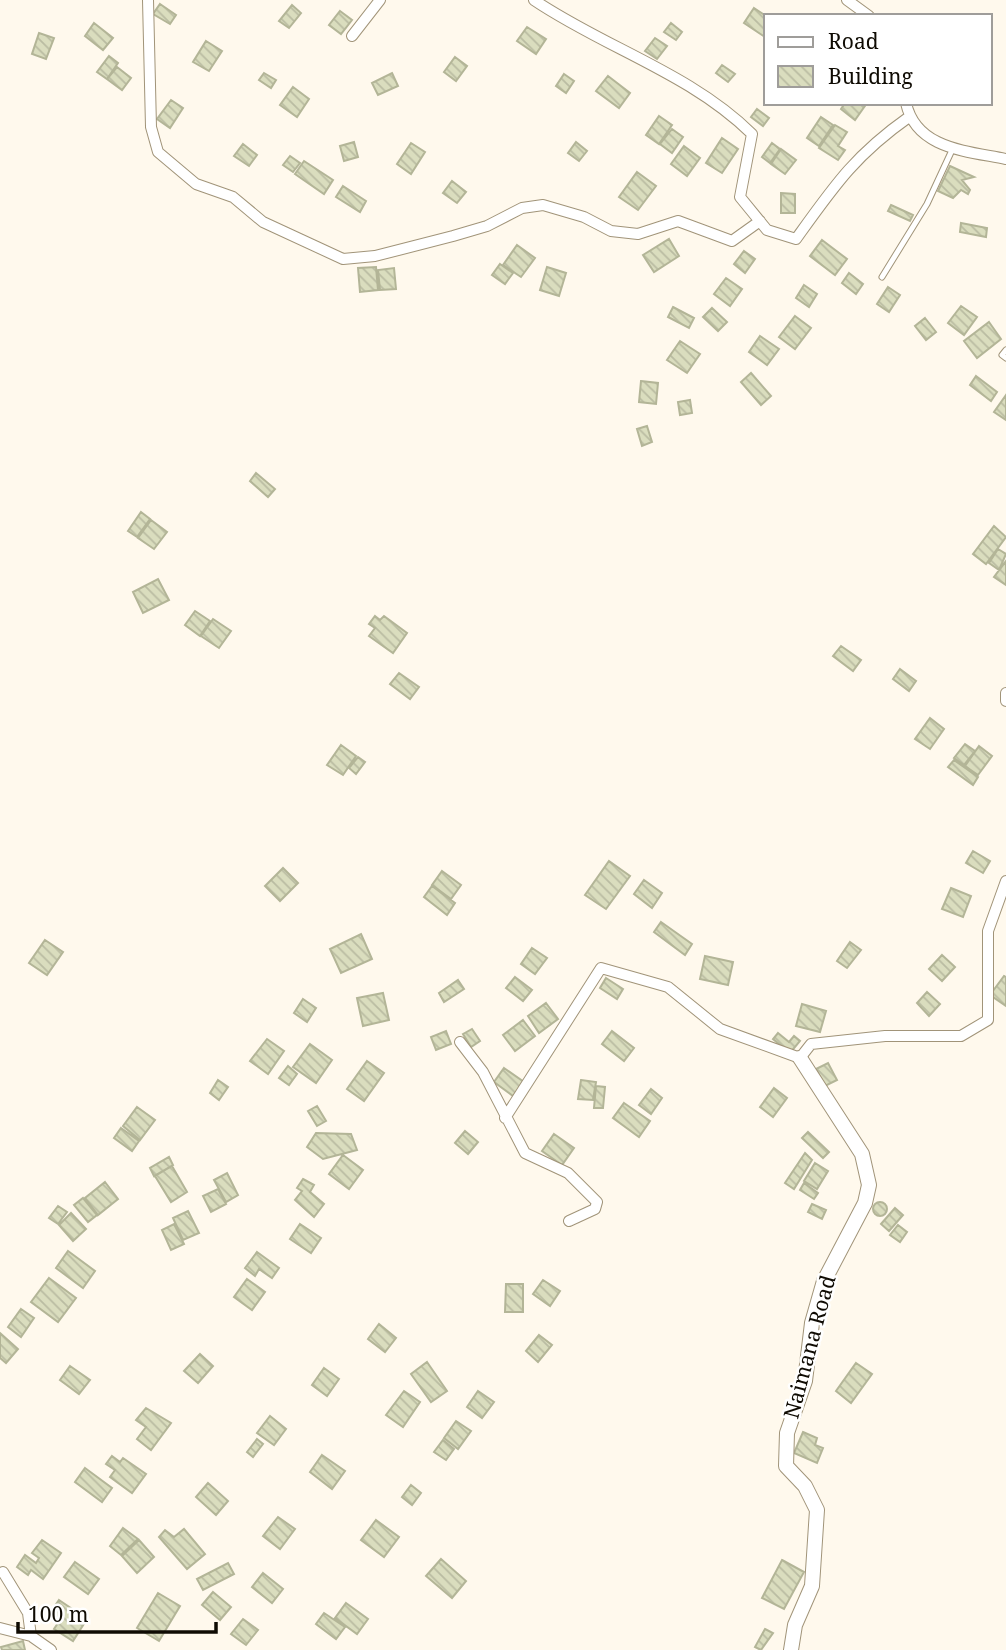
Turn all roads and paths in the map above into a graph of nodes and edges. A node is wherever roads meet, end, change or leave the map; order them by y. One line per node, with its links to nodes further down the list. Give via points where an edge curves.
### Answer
1 (148, 0): 11 (street, via 151,127 159,152 196,184 233,197 263,222 343,259 375,256 453,236 487,226 522,208 543,205 611,231 638,234 678,221 732,241)
2 (380, 0): 6 (street)
3 (534, 0): 11 (street, via 560,18 672,74 752,134 740,197)
4 (847, 0): 5 (street)
5 (866, 14)
6 (352, 36)
7 (906, 105): 8 (street)
8 (909, 117): 9 (street, via 922,135); 11 (street, via 848,167 796,239 767,230)
9 (953, 148): 10 (street); 12 (lane, via 927,204)
10 (1006, 159)
11 (760, 221)
12 (882, 277)
13 (1006, 350): 14 (lane, via 1002,355)
14 (1006, 358)
15 (1006, 693): 16 (street)
16 (1006, 701)
17 (1006, 881): 19 (street, via 988,931 988,1020 961,1036 811,1044)
18 (460, 1042): 20 (street, via 483,1072)
19 (800, 1058): 20 (street, via 720,1029 667,987 601,968); 26 (street, Naimana Road, via 862,1154 869,1185 865,1203 824,1281 812,1323 805,1381 787,1433 786,1466 805,1486 817,1510 812,1586 795,1625)
20 (505, 1118): 21 (street, via 525,1153 568,1173 597,1202 595,1209)
21 (569, 1222)
22 (3, 1572): 24 (street, via 28,1613)
23 (0, 1628): 24 (street)
24 (31, 1636): 25 (street)
25 (51, 1650)
26 (792, 1650)

